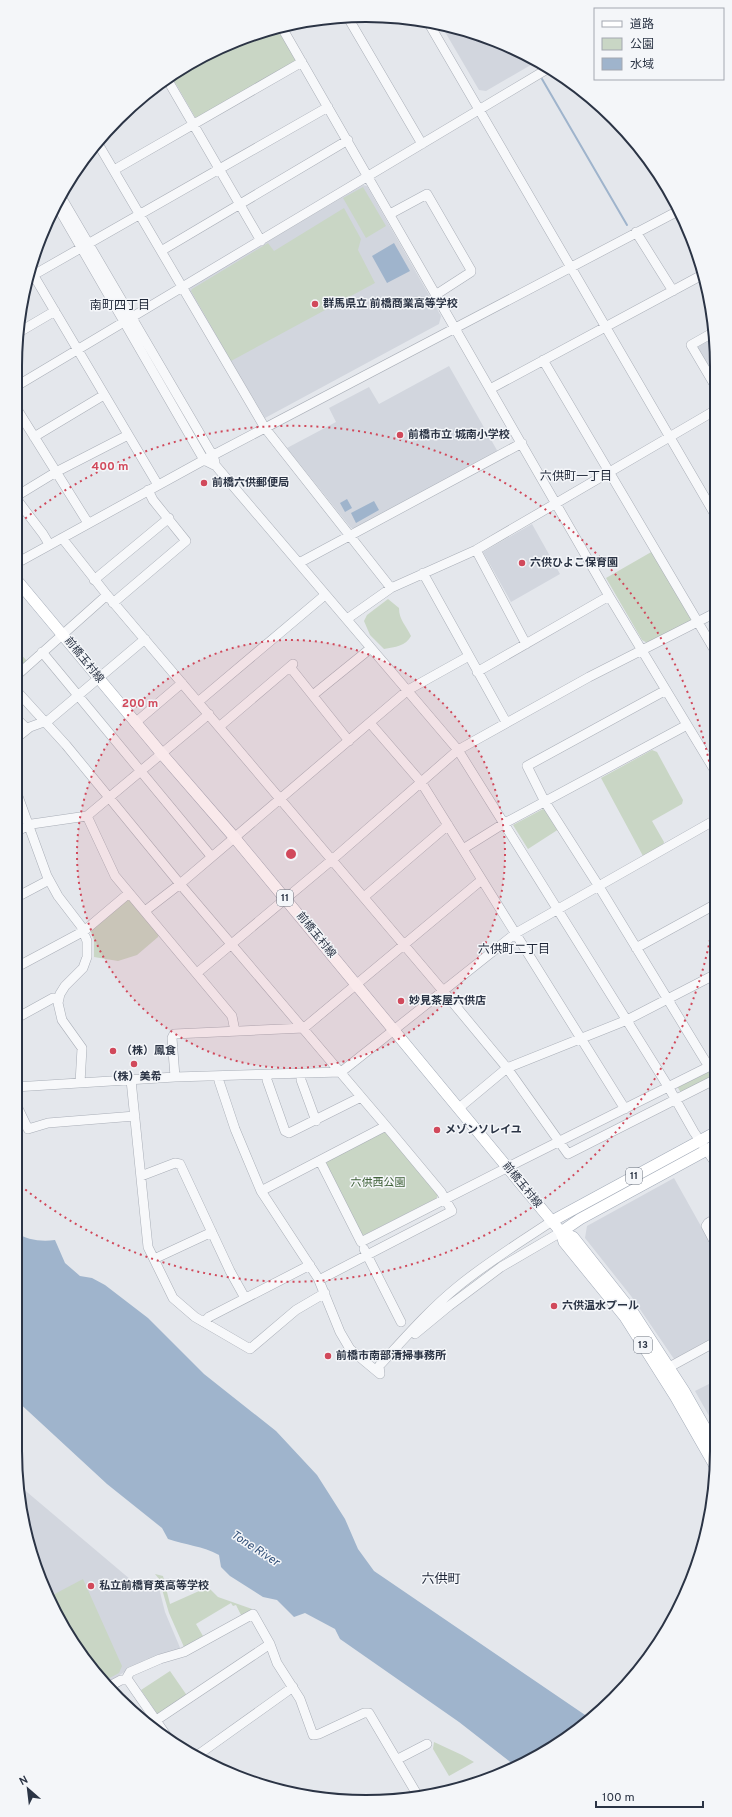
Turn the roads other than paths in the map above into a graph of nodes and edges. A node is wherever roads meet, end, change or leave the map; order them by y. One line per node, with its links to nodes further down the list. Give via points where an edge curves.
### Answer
1 (352, 23): 11 (street)
2 (432, 29): 8 (street)
3 (285, 32): 4 (street)
4 (302, 62): 7 (street); 9 (street)
5 (543, 71): 8 (street)
6 (170, 84): 9 (street)
7 (328, 107): 10 (street); 13 (street)
8 (480, 110): 11 (street); 26 (street)
9 (194, 125): 13 (street); 14 (street)
10 (348, 140): 15 (street); 17 (street)
11 (422, 144): 15 (street)
12 (100, 148): 14 (street)
13 (219, 168): 17 (street); 20 (street)
14 (114, 170): 20 (street)
15 (368, 176): 21 (street); 23 (street)
16 (64, 202): 24 (street)
17 (239, 204): 23 (street); 25 (street)
18 (60, 209): 24 (street)
19 (674, 213): 22 (street)
20 (139, 214): 24 (street); 25 (street)
21 (390, 214): 32 (street); 32 (street, via 427,194 472,270)
22 (636, 232): 26 (street); 31 (street)
23 (260, 241): 30 (street)
24 (85, 246): 27 (street); 34 (street)
25 (161, 251): 30 (street)
26 (572, 267): 35 (street); 37 (street)
27 (35, 272)
28 (698, 277): 31 (street)
29 (34, 278): 33 (street)
30 (182, 288): 34 (street); 47 (street)
31 (673, 291): 35 (street)
32 (437, 294): 37 (street)
33 (55, 311): 36 (street); 39 (street)
34 (128, 320): 39 (street); 52 (street); 53 (street)
35 (605, 327): 40 (street); 50 (street)
36 (24, 329)
37 (456, 329): 43 (street); 47 (street)
38 (708, 335): 41 (street, via 691,345)
39 (78, 350): 42 (street); 44 (street)
40 (543, 360): 43 (street); 56 (street)
41 (710, 377)
42 (22, 383)
43 (490, 389): 51 (street)
44 (104, 395): 48 (street); 49 (street)
45 (710, 413): 50 (street)
46 (22, 417): 49 (street)
47 (265, 428): 52 (street); 65 (street)
48 (128, 435): 55 (street); 57 (street)
49 (34, 437): 55 (street)
50 (670, 437): 56 (street); 62 (street)
51 (522, 443): 60 (street); 65 (street)
52 (213, 456): 53 (street); 54 (street)
53 (204, 460): 54 (street); 57 (street)
54 (216, 466): 70 (street)
55 (56, 472): 59 (street); 64 (street)
56 (610, 472): 60 (street); 81 (street)
57 (158, 485): 58 (street)
58 (148, 490): 63 (street); 64 (street)
59 (22, 493)
60 (556, 503): 68 (street); 77 (street)
61 (22, 506): 67 (street)
62 (710, 506)
63 (169, 518): 72 (street); 78 (street, via 185,542)
64 (88, 523): 66 (street)
65 (350, 534): 70 (street); 74 (street)
66 (62, 538): 67 (street); 72 (street)
67 (49, 544): 69 (street)
68 (476, 550): 71 (street); 85 (street)
69 (22, 560)
70 (299, 563): 76 (street)
71 (423, 573): 74 (street); 89 (street)
72 (94, 580): 75 (street)
73 (22, 586): 82 (main road, 前橋玉村線 / 11)
74 (391, 588): 80 (street)
75 (107, 595): 78 (street); 82 (street)
76 (325, 595): 80 (street); 99 (street)
77 (609, 596): 85 (street); 87 (street)
78 (114, 603): 83 (street)
79 (710, 616): 81 (street)
80 (347, 619): 86 (street)
81 (697, 623): 84 (street); 87 (street)
82 (63, 634): 88 (street); 92 (main road, 前橋玉村線 / 11)
83 (145, 639): 92 (street); 93 (street)
84 (710, 643)
85 (526, 644): 91 (street)
86 (371, 648): 94 (street); 96 (street)
87 (643, 650): 95 (street); 102 (street)
88 (42, 652): 90 (street); 97 (street)
89 (469, 656): 91 (street); 94 (street)
90 (22, 671)
91 (477, 672): 102 (street)
92 (99, 678): 97 (street); 103 (main road, 前橋玉村線 / 11)
93 (182, 683): 99 (street); 103 (street)
94 (408, 690): 104 (street); 111 (street)
95 (666, 690): 106 (street); 118 (street, via 527,766)
96 (313, 695): 107 (street, via 291,666); 110 (street)
97 (78, 696): 101 (street); 114 (street)
98 (22, 697): 101 (street)
99 (198, 702): 100 (street)
100 (209, 714): 107 (street); 112 (street)
101 (45, 722): 108 (street); 116 (street)
102 (506, 722): 111 (street)
103 (135, 723): 112 (main road, 前橋玉村線 / 11)
104 (370, 723): 110 (street); 115 (street)
105 (22, 724): 108 (street)
106 (687, 725): 113 (street); 118 (street)
107 (219, 727): 117 (street)
108 (27, 729): 109 (street)
109 (22, 733)
110 (349, 741): 117 (street)
111 (458, 750): 115 (street); 122 (street)
112 (162, 754): 114 (street); 126 (main road, 前橋玉村線 / 11)
113 (710, 763)
114 (141, 771): 116 (street); 128 (street)
115 (421, 782): 123 (street); 129 (street)
116 (109, 797): 120 (street); 132 (street)
117 (280, 798): 126 (street); 129 (street)
118 (545, 802): 122 (street); 133 (street)
119 (22, 808): 124 (street)
120 (88, 816): 124 (street); 134 (street, via 109,866)
121 (710, 823): 133 (street)
122 (504, 824): 127 (street); 140 (street)
123 (448, 825): 127 (street); 136 (street)
124 (28, 826): 125 (street); 130 (street)
125 (22, 829)
126 (234, 837): 128 (street); 137 (main road, 前橋玉村線 / 11)
127 (463, 850): 142 (street)
128 (211, 856): 132 (street)
129 (333, 859): 136 (street); 137 (street)
130 (49, 880): 135 (street); 141 (street)
131 (478, 883): 144 (street)
132 (180, 884): 139 (street); 143 (street)
133 (598, 885): 140 (street); 145 (street)
134 (129, 893): 139 (street); 141 (street)
135 (22, 894)
136 (364, 897): 144 (street)
137 (286, 899): 143 (street); 149 (main road, 前橋玉村線 / 11)
138 (710, 907): 145 (street)
139 (145, 911): 147 (street)
140 (558, 911): 142 (street); 154 (street)
141 (84, 931): 146 (street); 151 (street, via 87,957 82,969 65,986)
142 (516, 934): 150 (street); 158 (street)
143 (232, 943): 147 (street); 155 (street)
144 (404, 945): 149 (street); 150 (street)
145 (636, 948): 152 (street)
146 (22, 964)
147 (197, 973): 157 (street, via 232,1016)
148 (710, 977): 152 (street)
149 (356, 985): 155 (street); 156 (main road, 前橋玉村線 / 11)
150 (444, 992): 156 (street); 161 (street)
151 (59, 999): 153 (street, via 53,998); 169 (street, via 61,1018 82,1048)
152 (668, 1000): 154 (street); 159 (street)
153 (22, 1015)
154 (627, 1020): 158 (street); 171 (street)
155 (304, 1028): 157 (street); 162 (street)
156 (394, 1030): 162 (street); 174 (main road, 前橋玉村線 / 11)
157 (235, 1031): 166 (street, via 174,1034)
158 (580, 1039): 161 (street); 175 (street)
159 (710, 1062)
160 (710, 1066): 171 (street)
161 (507, 1068): 174 (street); 182 (street)
162 (341, 1072): 163 (street); 172 (street)
163 (301, 1074): 164 (street); 178 (street, via 300,1080)
164 (267, 1075): 165 (street); 178 (street, via 287,1133)
165 (219, 1076): 166 (street); 188 (street, via 235,1129)
166 (174, 1077): 167 (street)
167 (131, 1080): 169 (street); 177 (street)
168 (710, 1082): 173 (street)
169 (80, 1084): 170 (street)
170 (22, 1087)
171 (669, 1088): 173 (street); 175 (street)
172 (361, 1097): 178 (street); 179 (street)
173 (676, 1100): 181 (street); 182 (street, via 568,1154)
174 (459, 1108): 186 (main road, 前橋玉村線 / 11)
175 (625, 1110): 182 (street)
176 (22, 1116): 177 (street, via 28,1128 52,1122)
177 (135, 1116): 187 (street)
178 (316, 1121)
179 (386, 1126): 185 (street); 189 (street)
180 (710, 1135): 181 (main road, 11)
181 (699, 1140): 183 (street); 190 (main road, 11)
182 (560, 1142): 186 (street)
183 (710, 1147)
184 (710, 1149): 193 (main road, 11, via 580,1219)
185 (320, 1161): 188 (street); 195 (street)
186 (507, 1167): 189 (street); 190 (main road, 前橋玉村線 / 11)
187 (141, 1176): 192 (street, via 175,1163 180,1164); 197 (street, via 147,1243)
188 (261, 1191): 198 (street)
189 (446, 1199): 195 (street); 196 (street, via 452,1211)
190 (552, 1221): 193 (main road, 前橋玉村線 / 11); 206 (street, via 480,1269 446,1297 411,1330 379,1366)
191 (710, 1221): 194 (street, via 706,1226)
192 (212, 1232): 197 (street); 201 (street)
193 (561, 1232): 205 (main road, 13, via 564,1242); 206 (street, via 516,1257 454,1301 414,1334)
194 (710, 1234)
195 (361, 1242): 196 (street)
196 (367, 1255): 199 (street); 203 (street)
197 (154, 1259): 202 (street, via 173,1298 194,1317)
198 (310, 1265): 199 (street); 201 (street)
199 (319, 1280): 200 (street)
200 (325, 1293): 202 (street, via 296,1310 250,1349); 206 (street, via 340,1332 350,1349)
201 (245, 1298): 202 (street)
202 (204, 1322)
203 (401, 1322)
204 (710, 1344): 205 (street)
205 (664, 1369): 207 (main road, 13); 208 (main road, 13)
206 (380, 1374)
207 (710, 1438)
208 (710, 1456)
209 (270, 1644): 210 (street, via 251,1614 184,1652 130,1672); 212 (street, via 277,1663); 213 (street)
210 (126, 1679): 211 (street); 213 (street)
211 (113, 1684)
212 (293, 1687): 215 (street); 216 (street, via 304,1707 314,1735 367,1712)
213 (154, 1722)
214 (428, 1744): 216 (street)
215 (201, 1753)
216 (398, 1759): 217 (street)
217 (415, 1791)

